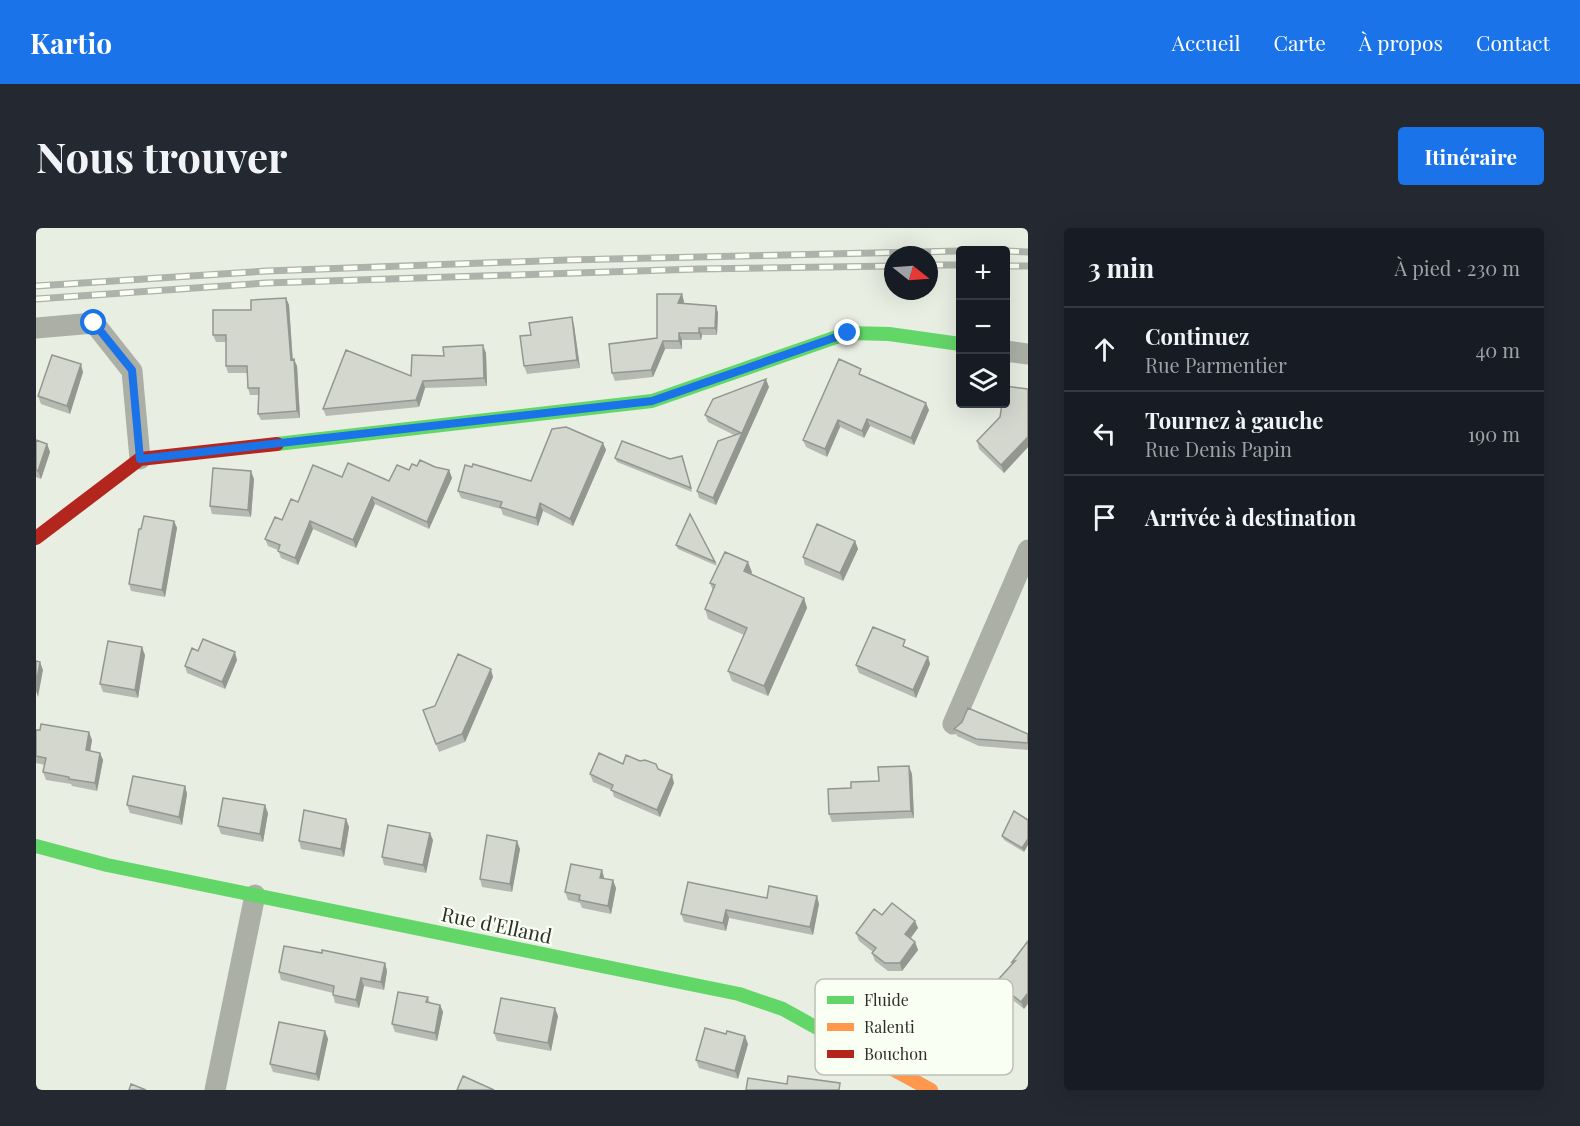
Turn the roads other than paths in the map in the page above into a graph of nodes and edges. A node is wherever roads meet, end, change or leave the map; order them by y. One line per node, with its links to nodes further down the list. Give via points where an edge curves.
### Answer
1 (36, 328): 5 (street, via 94,323 132,370)
2 (956, 343): 5 (street, via 848,333 652,401)
3 (1010, 352): 4 (street)
4 (1028, 354)
5 (140, 459): 6 (street)
6 (36, 538)
7 (1028, 550): 8 (street)
8 (953, 724)
9 (36, 846): 10 (street, Rue d'Elland, via 107,865)
10 (255, 895): 11 (street, Rue d'Elland, via 739,994 783,1009); 13 (street)
11 (815, 1027)
12 (904, 1075): 14 (street, Rue d'Elland)
13 (215, 1090)
14 (931, 1090)

